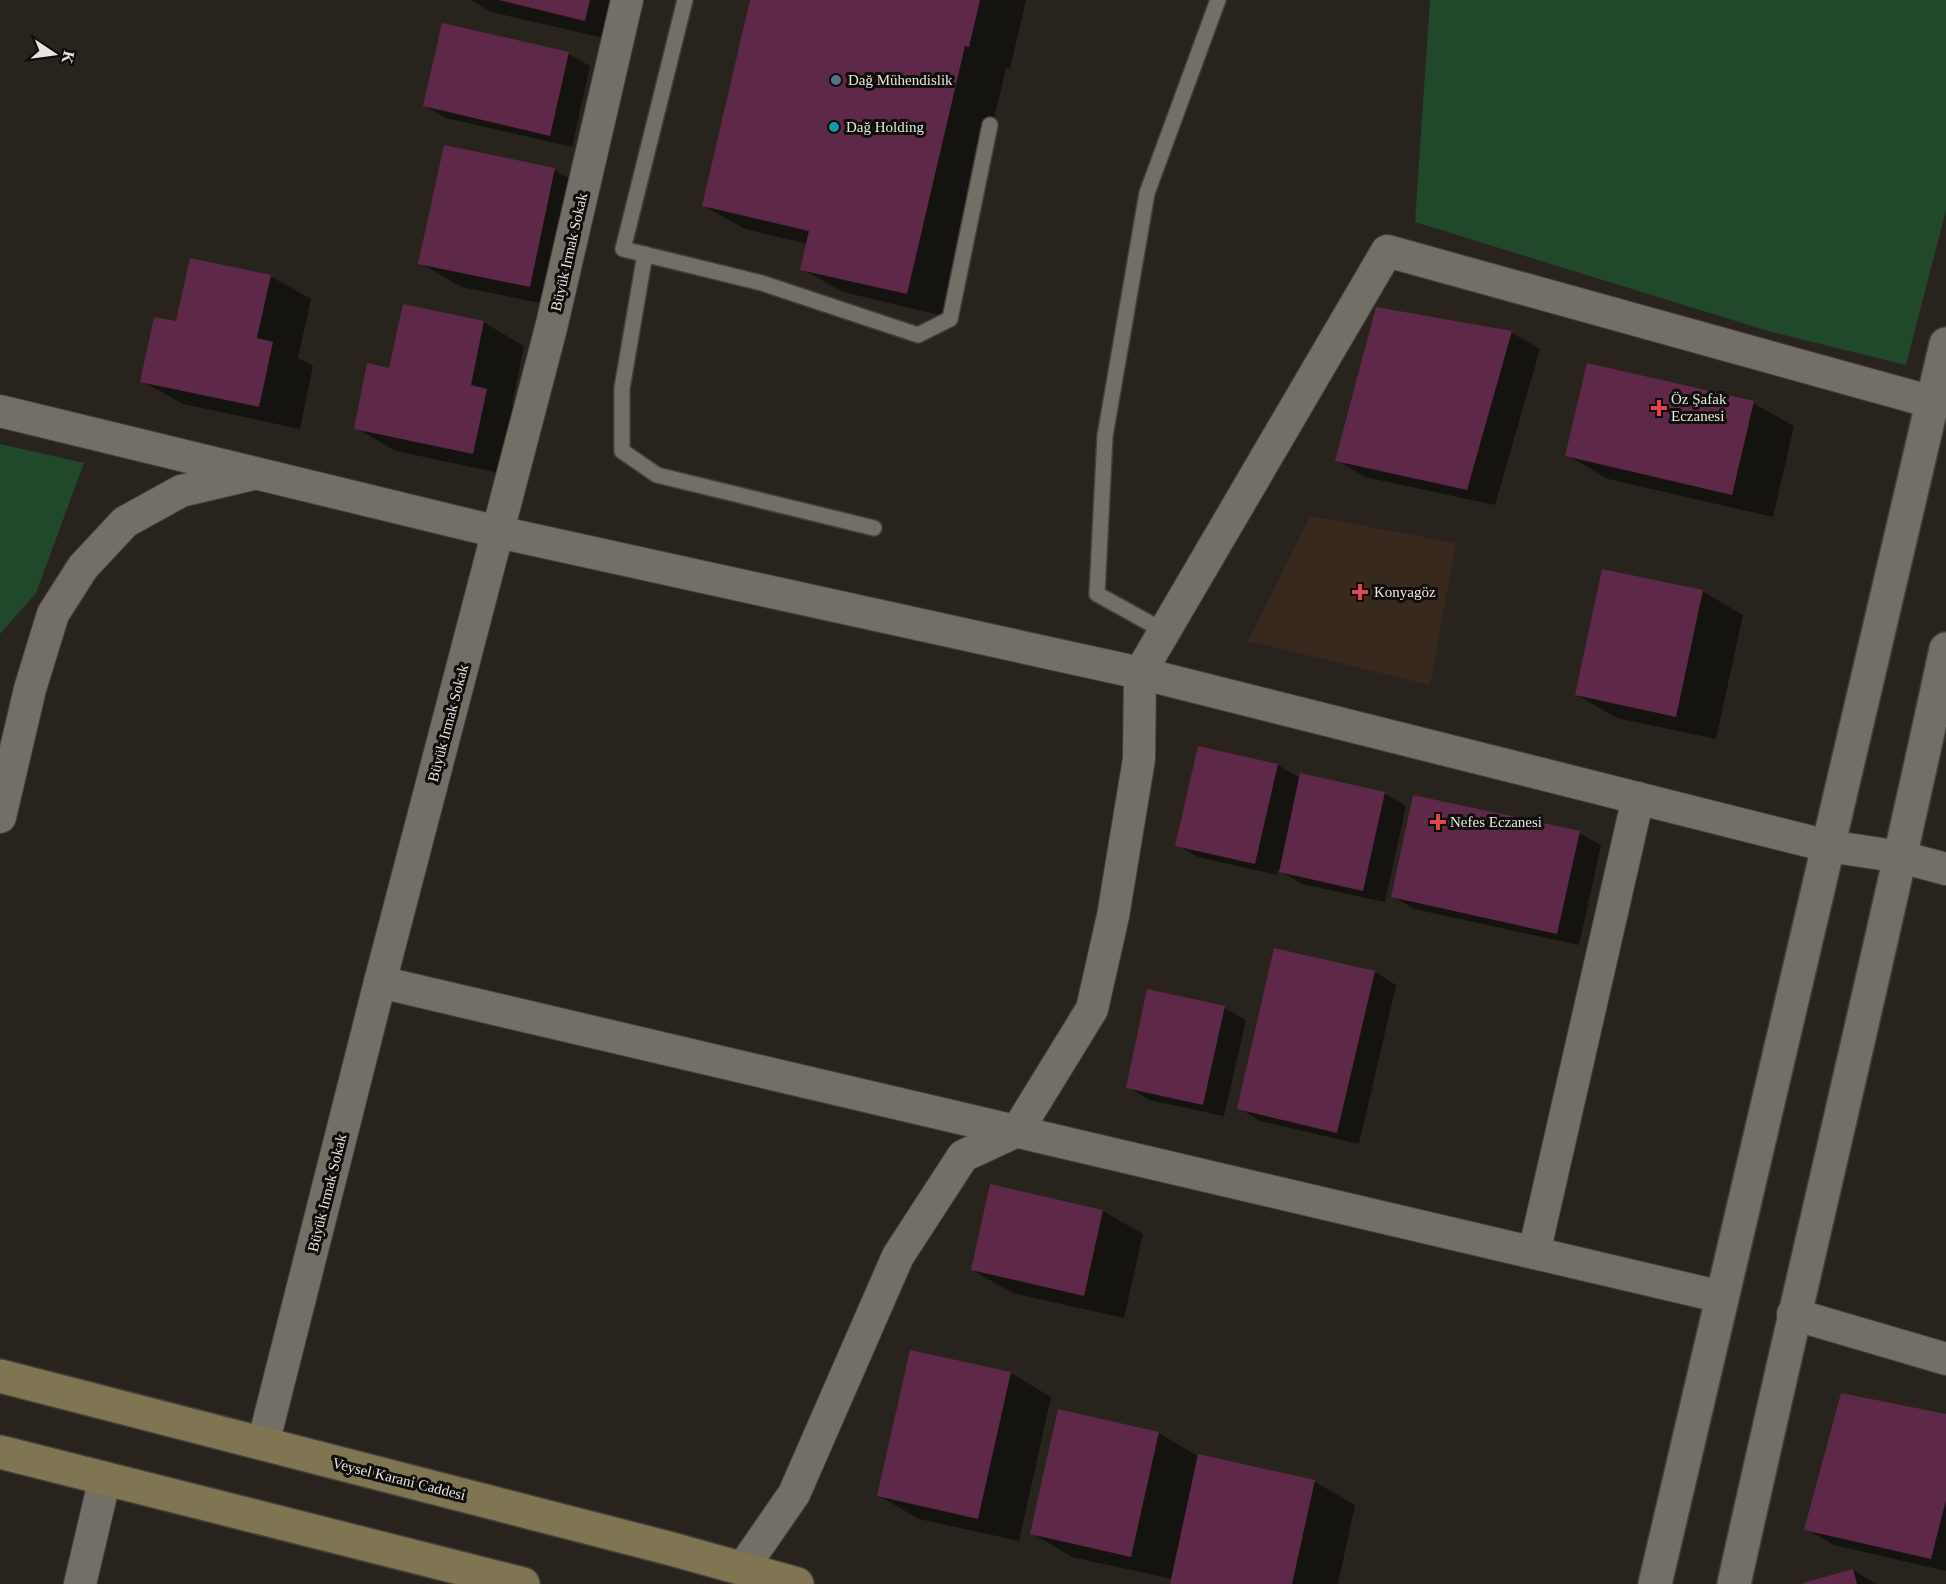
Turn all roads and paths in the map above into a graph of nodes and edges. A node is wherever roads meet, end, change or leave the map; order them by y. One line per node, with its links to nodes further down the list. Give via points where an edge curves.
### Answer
1 (627, 0): 11 (street, Büyük Irmak Sokak, via 551,328)
2 (685, 0): 5 (lane, via 623,249)
3 (1218, 0): 12 (lane, via 1148,193 1105,436 1097,594)
4 (990, 125): 5 (lane, via 950,319 918,335 762,283)
5 (645, 254): 10 (lane, via 622,388 622,451 657,475)
6 (1946, 344): 7 (street)
7 (1932, 402): 12 (street, via 1387,251); 17 (street)
8 (0, 411): 9 (street)
9 (256, 474): 11 (street); 16 (street, via 181,491 125,522 82,567 53,614 30,689)
10 (874, 528)
11 (498, 532): 14 (street); 20 (street, Büyük Irmak Sokak)
12 (1164, 631): 14 (street)
13 (1946, 649): 18 (street)
14 (1140, 673): 15 (street); 21 (street, via 1139,759 1113,916 1092,1009)
15 (1638, 798): 17 (street); 22 (street)
16 (0, 817)
17 (1828, 846): 18 (street); 23 (street)
18 (1901, 857): 19 (street); 24 (street)
19 (1946, 869)
20 (380, 982): 21 (street); 27 (street, Büyük Irmak Sokak)
21 (1017, 1131): 22 (street); 30 (street, via 963,1156 898,1256 794,1494)
22 (1534, 1253): 23 (street)
23 (1722, 1297): 34 (street)
24 (1793, 1314): 25 (street); 35 (street)
25 (1946, 1359)
26 (0, 1376): 27 (main road, Veysel Karani Caddesi)
27 (263, 1444): 30 (main road, Veysel Karani Caddesi)
28 (0, 1452): 29 (main road)
29 (105, 1478): 31 (street); 32 (main road)
30 (742, 1569): 33 (main road, Veysel Karani Caddesi)
31 (80, 1584)
32 (523, 1584)
33 (797, 1584)
34 (1655, 1584)
35 (1734, 1584)

